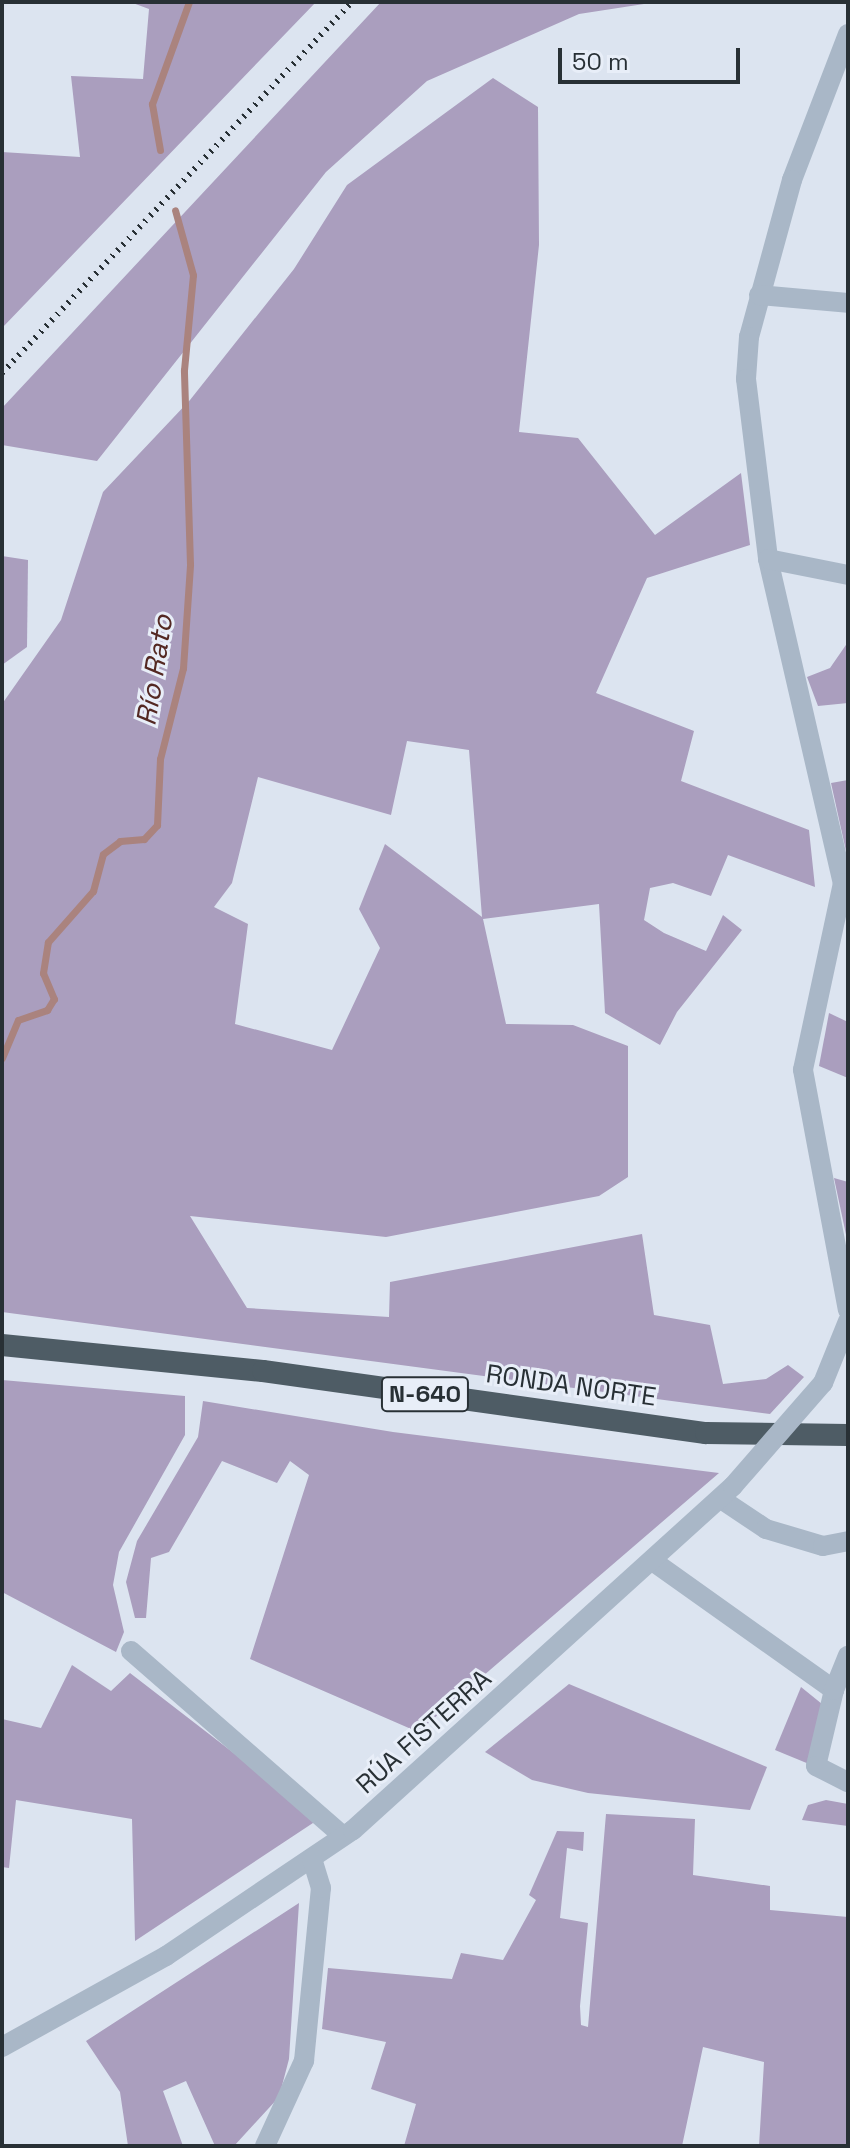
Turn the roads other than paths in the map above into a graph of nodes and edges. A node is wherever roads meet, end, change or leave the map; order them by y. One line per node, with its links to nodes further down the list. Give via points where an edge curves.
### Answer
1 (848, 34): 2 (street, via 792,180)
2 (759, 295): 3 (street); 4 (street, via 746,379)
3 (848, 303)
4 (768, 559): 5 (street); 6 (street, via 843,883 803,1070)
5 (848, 575)
6 (848, 1310)
7 (848, 1321): 10 (street, RÚA FISTERRA, bridge, via 823,1383)
8 (2, 1345): 9 (highway, RONDA NORTE / N-640, via 263,1371 706,1433)
9 (848, 1435)
10 (727, 1493): 11 (street, via 766,1529 823,1546); 12 (street, RÚA FISTERRA)
11 (848, 1541)
12 (654, 1562): 15 (street); 17 (street, RÚA FISTERRA)
13 (131, 1651): 17 (street)
14 (848, 1656): 15 (street)
15 (834, 1690): 16 (street, via 816,1766)
16 (848, 1782)
17 (343, 1836): 18 (street, RÚA FISTERRA)
18 (312, 1858): 19 (street, RÚA FISTERRA, via 166,1956); 20 (street, via 321,1888 304,2061)
19 (2, 2047)
20 (269, 2145)

